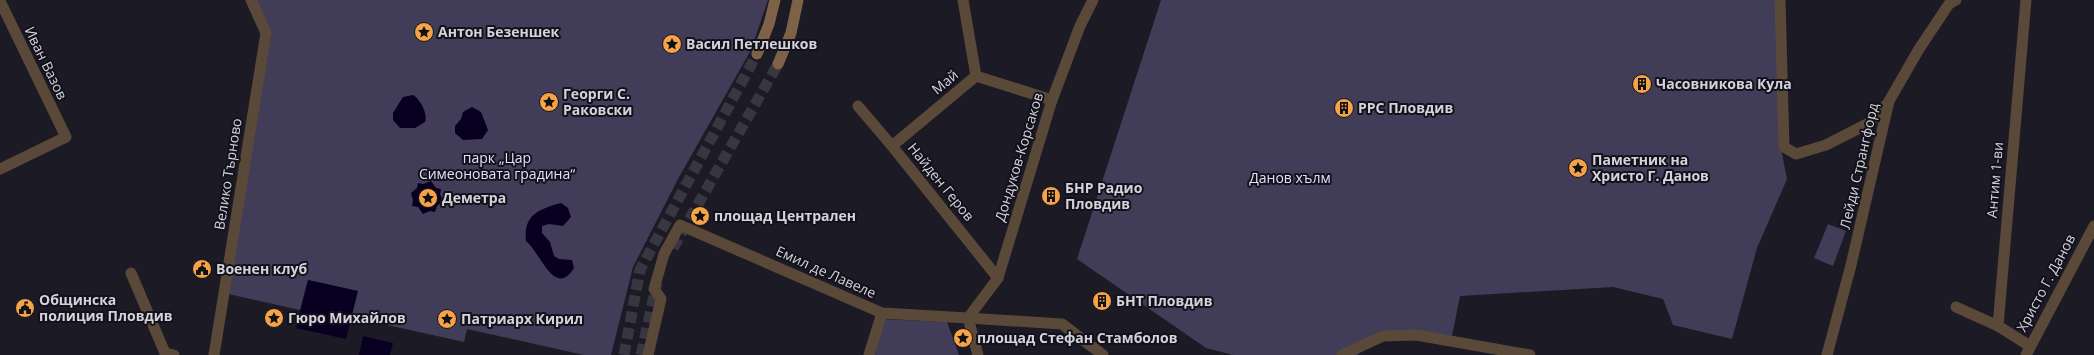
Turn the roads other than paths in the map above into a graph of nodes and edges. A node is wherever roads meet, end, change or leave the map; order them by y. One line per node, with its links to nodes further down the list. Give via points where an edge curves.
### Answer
1 (251, 0): 29 (street, Велико Търново, via 266,33)
2 (776, 0): 12 (main road)
3 (798, 0): 13 (main road, via 790,33)
4 (963, 0): 14 (street, Май)
5 (1082, 0): 11 (street)
6 (1093, 0): 11 (street, Дондуков-Корсаков)
7 (1780, 0): 16 (street, via 1784,147 1796,154 1826,145 1869,123)
8 (1956, 0): 16 (street, Лейди Странгфорд, via 1949,4 1919,49)
9 (2026, 0): 26 (street, Антим 1-ви)
10 (0, 1): 19 (street, Иван Вазов, via 66,137)
11 (1084, 16): 15 (street, Дондуков-Корсаков)
12 (757, 54)
13 (778, 64)
14 (976, 76): 15 (street); 18 (street, Май)
15 (1052, 100): 22 (street, Дондуков-Корсаков)
16 (1890, 101): 36 (street, Лейди Странгфорд)
17 (858, 106): 18 (street, Найден Геров)
18 (892, 146): 22 (street, Найден Геров)
19 (0, 169)
20 (2094, 226): 27 (street, Христо Г. Данов)
21 (131, 273): 28 (street, via 165,353)
22 (998, 278): 25 (street, Дондуков-Корсаков)
23 (1956, 307): 26 (street)
24 (882, 313): 25 (street, Емил де Лавеле); 30 (street, Емил де Лавеле, via 680,225 664,254 654,289 661,299); 31 (street)
25 (968, 318): 32 (street); 33 (street, via 1062,324)
26 (1998, 326): 27 (street)
27 (2028, 350)
28 (174, 355)
29 (214, 355)
30 (648, 355)
31 (869, 355)
32 (978, 355)
33 (1103, 355)
34 (1342, 355): 35 (street, via 1383,336 1416,335)
35 (1530, 355)
36 (1827, 355)

